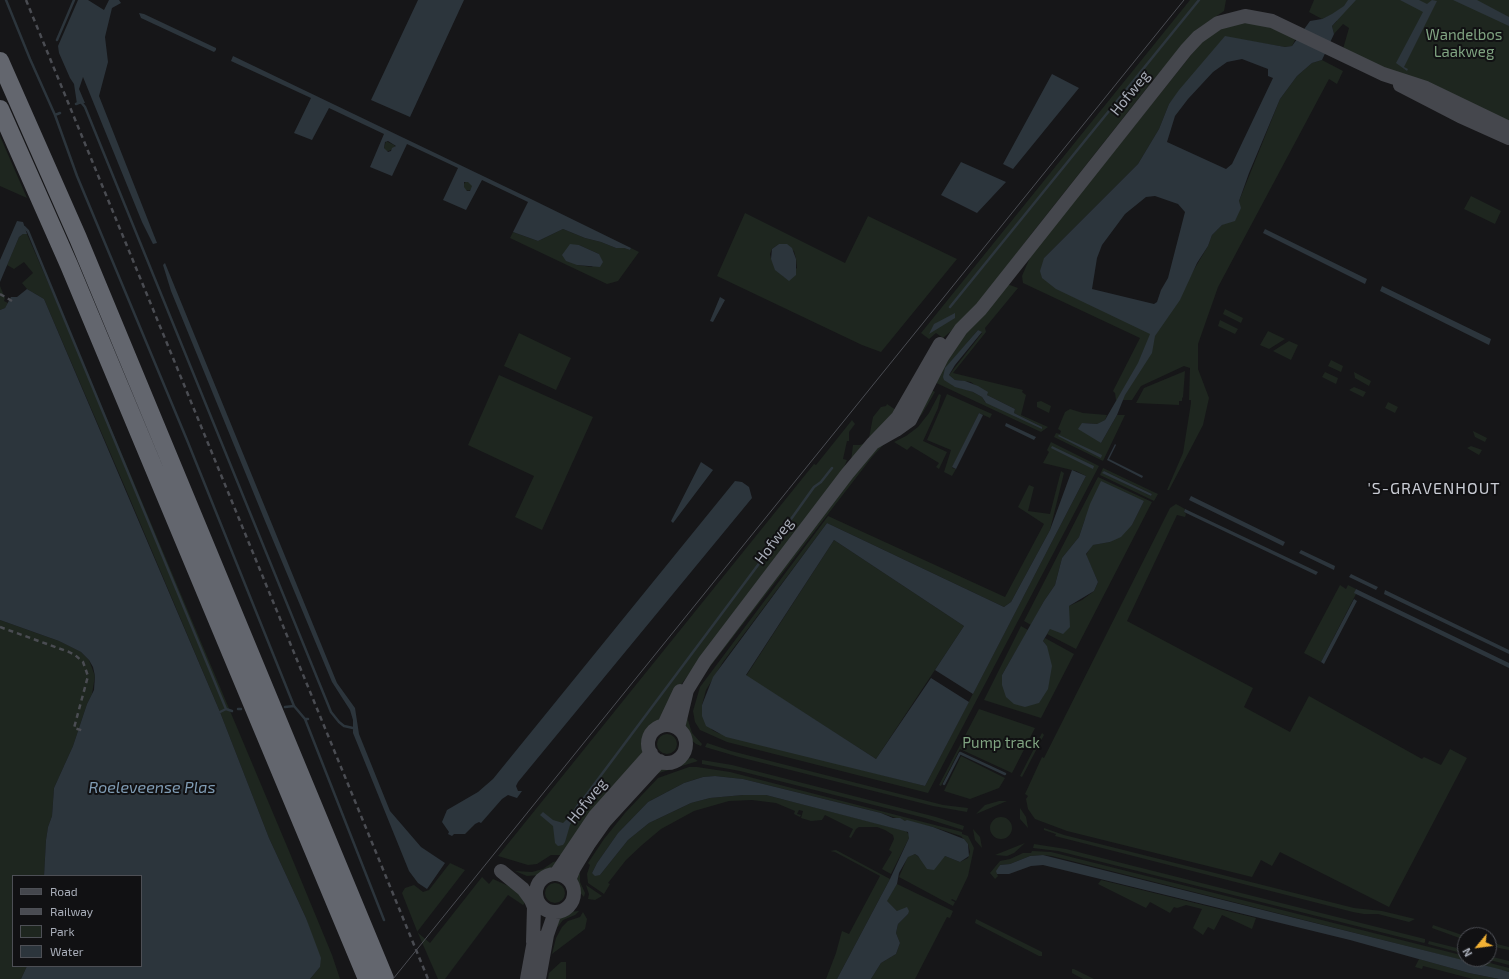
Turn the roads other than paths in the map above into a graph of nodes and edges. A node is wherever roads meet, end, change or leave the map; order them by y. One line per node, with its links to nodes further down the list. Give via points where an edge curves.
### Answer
1 (0, 61): 17 (highway, via 81,245)
2 (1384, 74): 4 (main road, Hofweg, via 1426,88); 5 (main road, Hofweg, via 1421,97); 6 (main road, Hofweg, via 1272,21 1245,16 1218,23 1198,37 981,309 961,330 936,349 901,412 873,442)
3 (0, 109): 16 (highway, via 105,350)
4 (1509, 128)
5 (1509, 138)
6 (704, 661): 7 (main road, Hofweg, via 682,688); 8 (main road, Hofweg, via 687,690)
7 (664, 725): 8 (main road); 9 (main road, via 656,728 648,742)
8 (678, 728): 9 (main road, via 685,739 683,753 675,761 668,763)
9 (655, 757): 11 (main road, Hofweg, via 595,816); 12 (main road, Hofweg, via 584,851)
10 (501, 871): 15 (main road, via 523,889 531,900 534,907)
11 (556, 874): 12 (main road); 13 (main road, via 545,876 537,887 536,897)
12 (569, 880): 14 (main road, via 574,890 573,899 565,909)
13 (542, 907): 14 (main road); 15 (main road)
14 (556, 912): 19 (main road, via 547,935)
15 (533, 942): 18 (main road)
16 (367, 979)
17 (385, 979)
18 (527, 979)
19 (539, 979)

